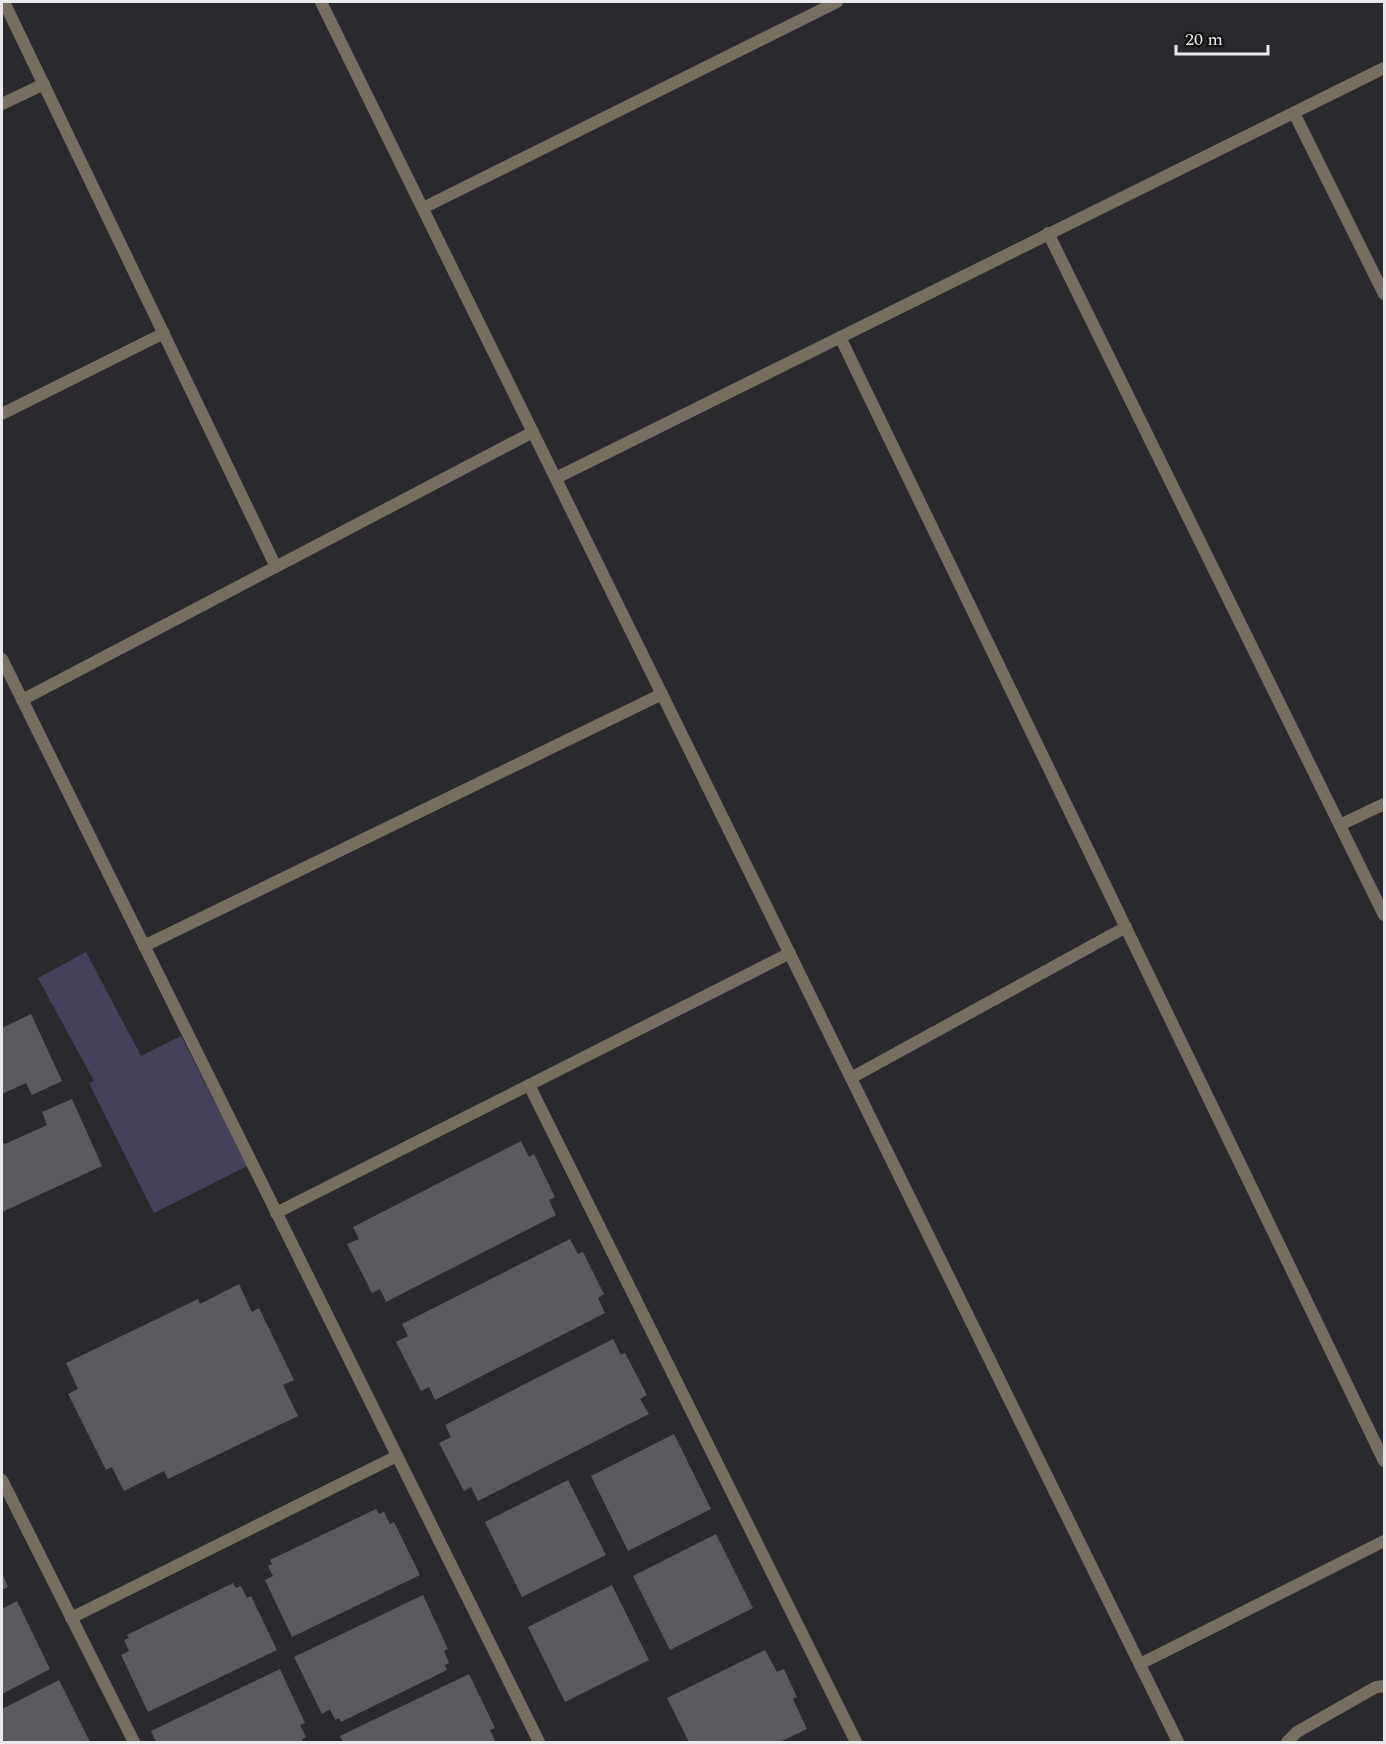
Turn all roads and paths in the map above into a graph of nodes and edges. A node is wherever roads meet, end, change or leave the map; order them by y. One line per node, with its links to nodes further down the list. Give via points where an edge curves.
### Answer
1 (4, 2): 5 (street)
2 (321, 2): 8 (street)
3 (837, 2): 8 (street)
4 (1384, 68): 7 (street)
5 (44, 84): 6 (street); 11 (street)
6 (2, 104)
7 (1294, 113): 9 (street); 10 (street)
8 (423, 208): 14 (street)
9 (1048, 234): 12 (street); 21 (street)
10 (1384, 294)
11 (164, 333): 13 (street); 16 (street)
12 (840, 337): 15 (street); 23 (street)
13 (2, 414)
14 (533, 432): 15 (street); 16 (street)
15 (556, 478): 18 (street)
16 (276, 567): 19 (street)
17 (2, 659): 19 (street)
18 (662, 694): 24 (street); 25 (street)
19 (21, 700): 24 (street)
20 (1384, 804): 21 (street)
21 (1340, 825): 22 (street)
22 (1384, 915)
23 (1126, 927): 26 (street); 30 (street)
24 (144, 946): 28 (street)
25 (790, 954): 26 (street); 27 (street)
26 (851, 1078): 34 (street)
27 (529, 1085): 28 (street); 38 (street)
28 (276, 1213): 29 (street)
29 (397, 1456): 33 (street); 37 (street)
30 (1384, 1461)
31 (2, 1480): 33 (street)
32 (1384, 1541): 34 (street)
33 (71, 1617): 36 (street)
34 (1140, 1664): 39 (street)
35 (1384, 1686): 40 (street, via 1297,1732)
36 (134, 1743)
37 (539, 1743)
38 (856, 1743)
39 (1178, 1743)
40 (1287, 1743)

